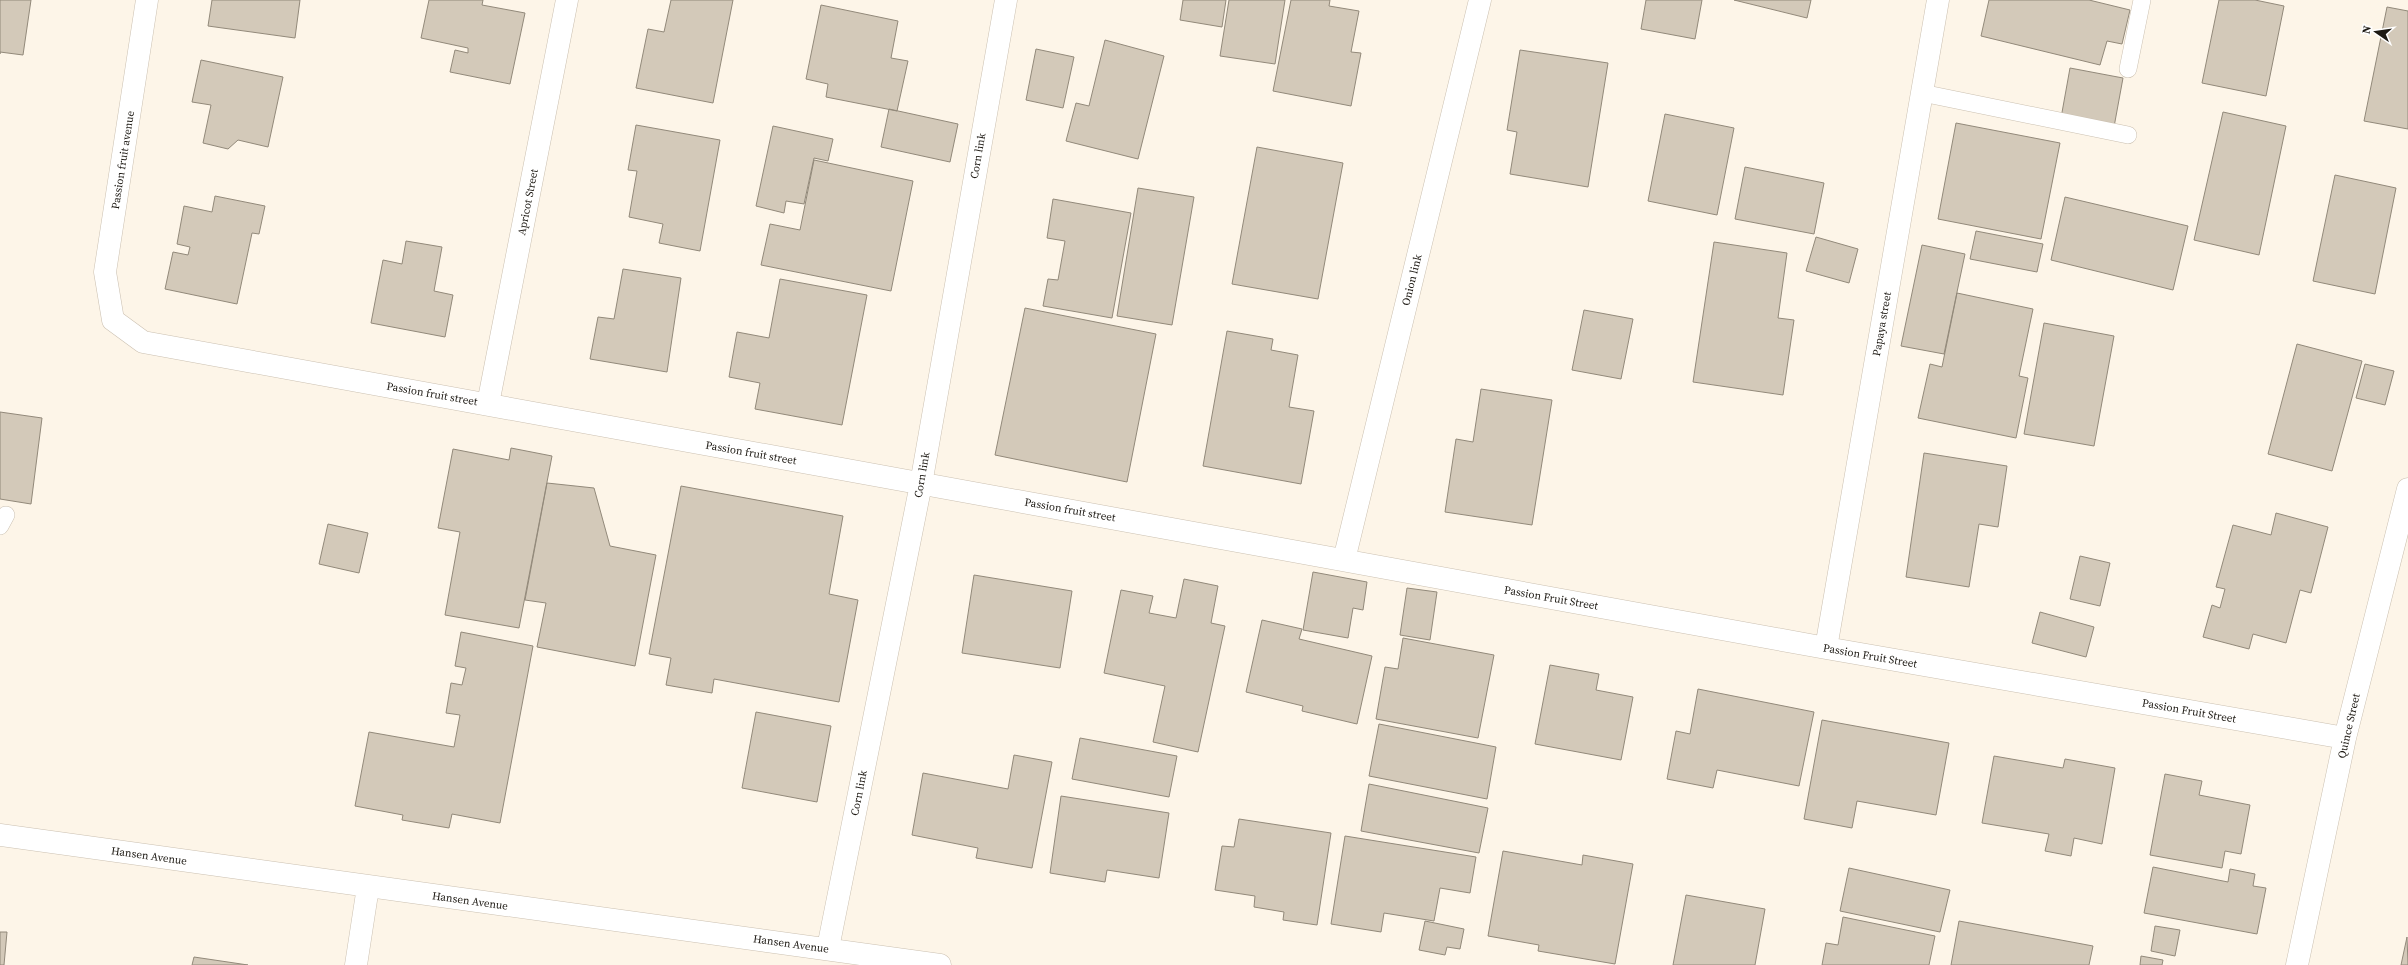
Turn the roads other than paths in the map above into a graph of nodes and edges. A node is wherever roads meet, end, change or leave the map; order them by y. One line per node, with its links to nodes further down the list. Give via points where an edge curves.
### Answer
1 (147, 0): 10 (street, Passion fruit avenue, via 106,272)
2 (567, 0): 11 (street, Apricot Street)
3 (1006, 0): 12 (street, Corn link)
4 (1480, 0): 14 (street, Onion link)
5 (1938, 0): 8 (street, Papaya street)
6 (2142, 0): 7 (lane)
7 (2128, 69)
8 (1922, 93): 9 (lane); 16 (street, Papaya street)
9 (2128, 135)
10 (113, 320): 11 (street, Passion fruit street, via 143,342)
11 (488, 404): 12 (street, Passion fruit street)
12 (921, 484): 14 (street, Passion fruit street); 20 (street, Corn link)
13 (2408, 489): 17 (street, Quince Street)
14 (1344, 560): 15 (street, Passion fruit street)
15 (1396, 569): 16 (street, Passion Fruit Street)
16 (1826, 648): 17 (street, Passion Fruit Street)
17 (2345, 738): 23 (street, Quince Street)
18 (0, 835): 19 (street, Hansen Avenue)
19 (368, 887): 20 (street, Hansen Avenue); 21 (street)
20 (828, 948): 22 (street, Hansen Avenue)
21 (356, 965)
22 (940, 965)
23 (2297, 965)

